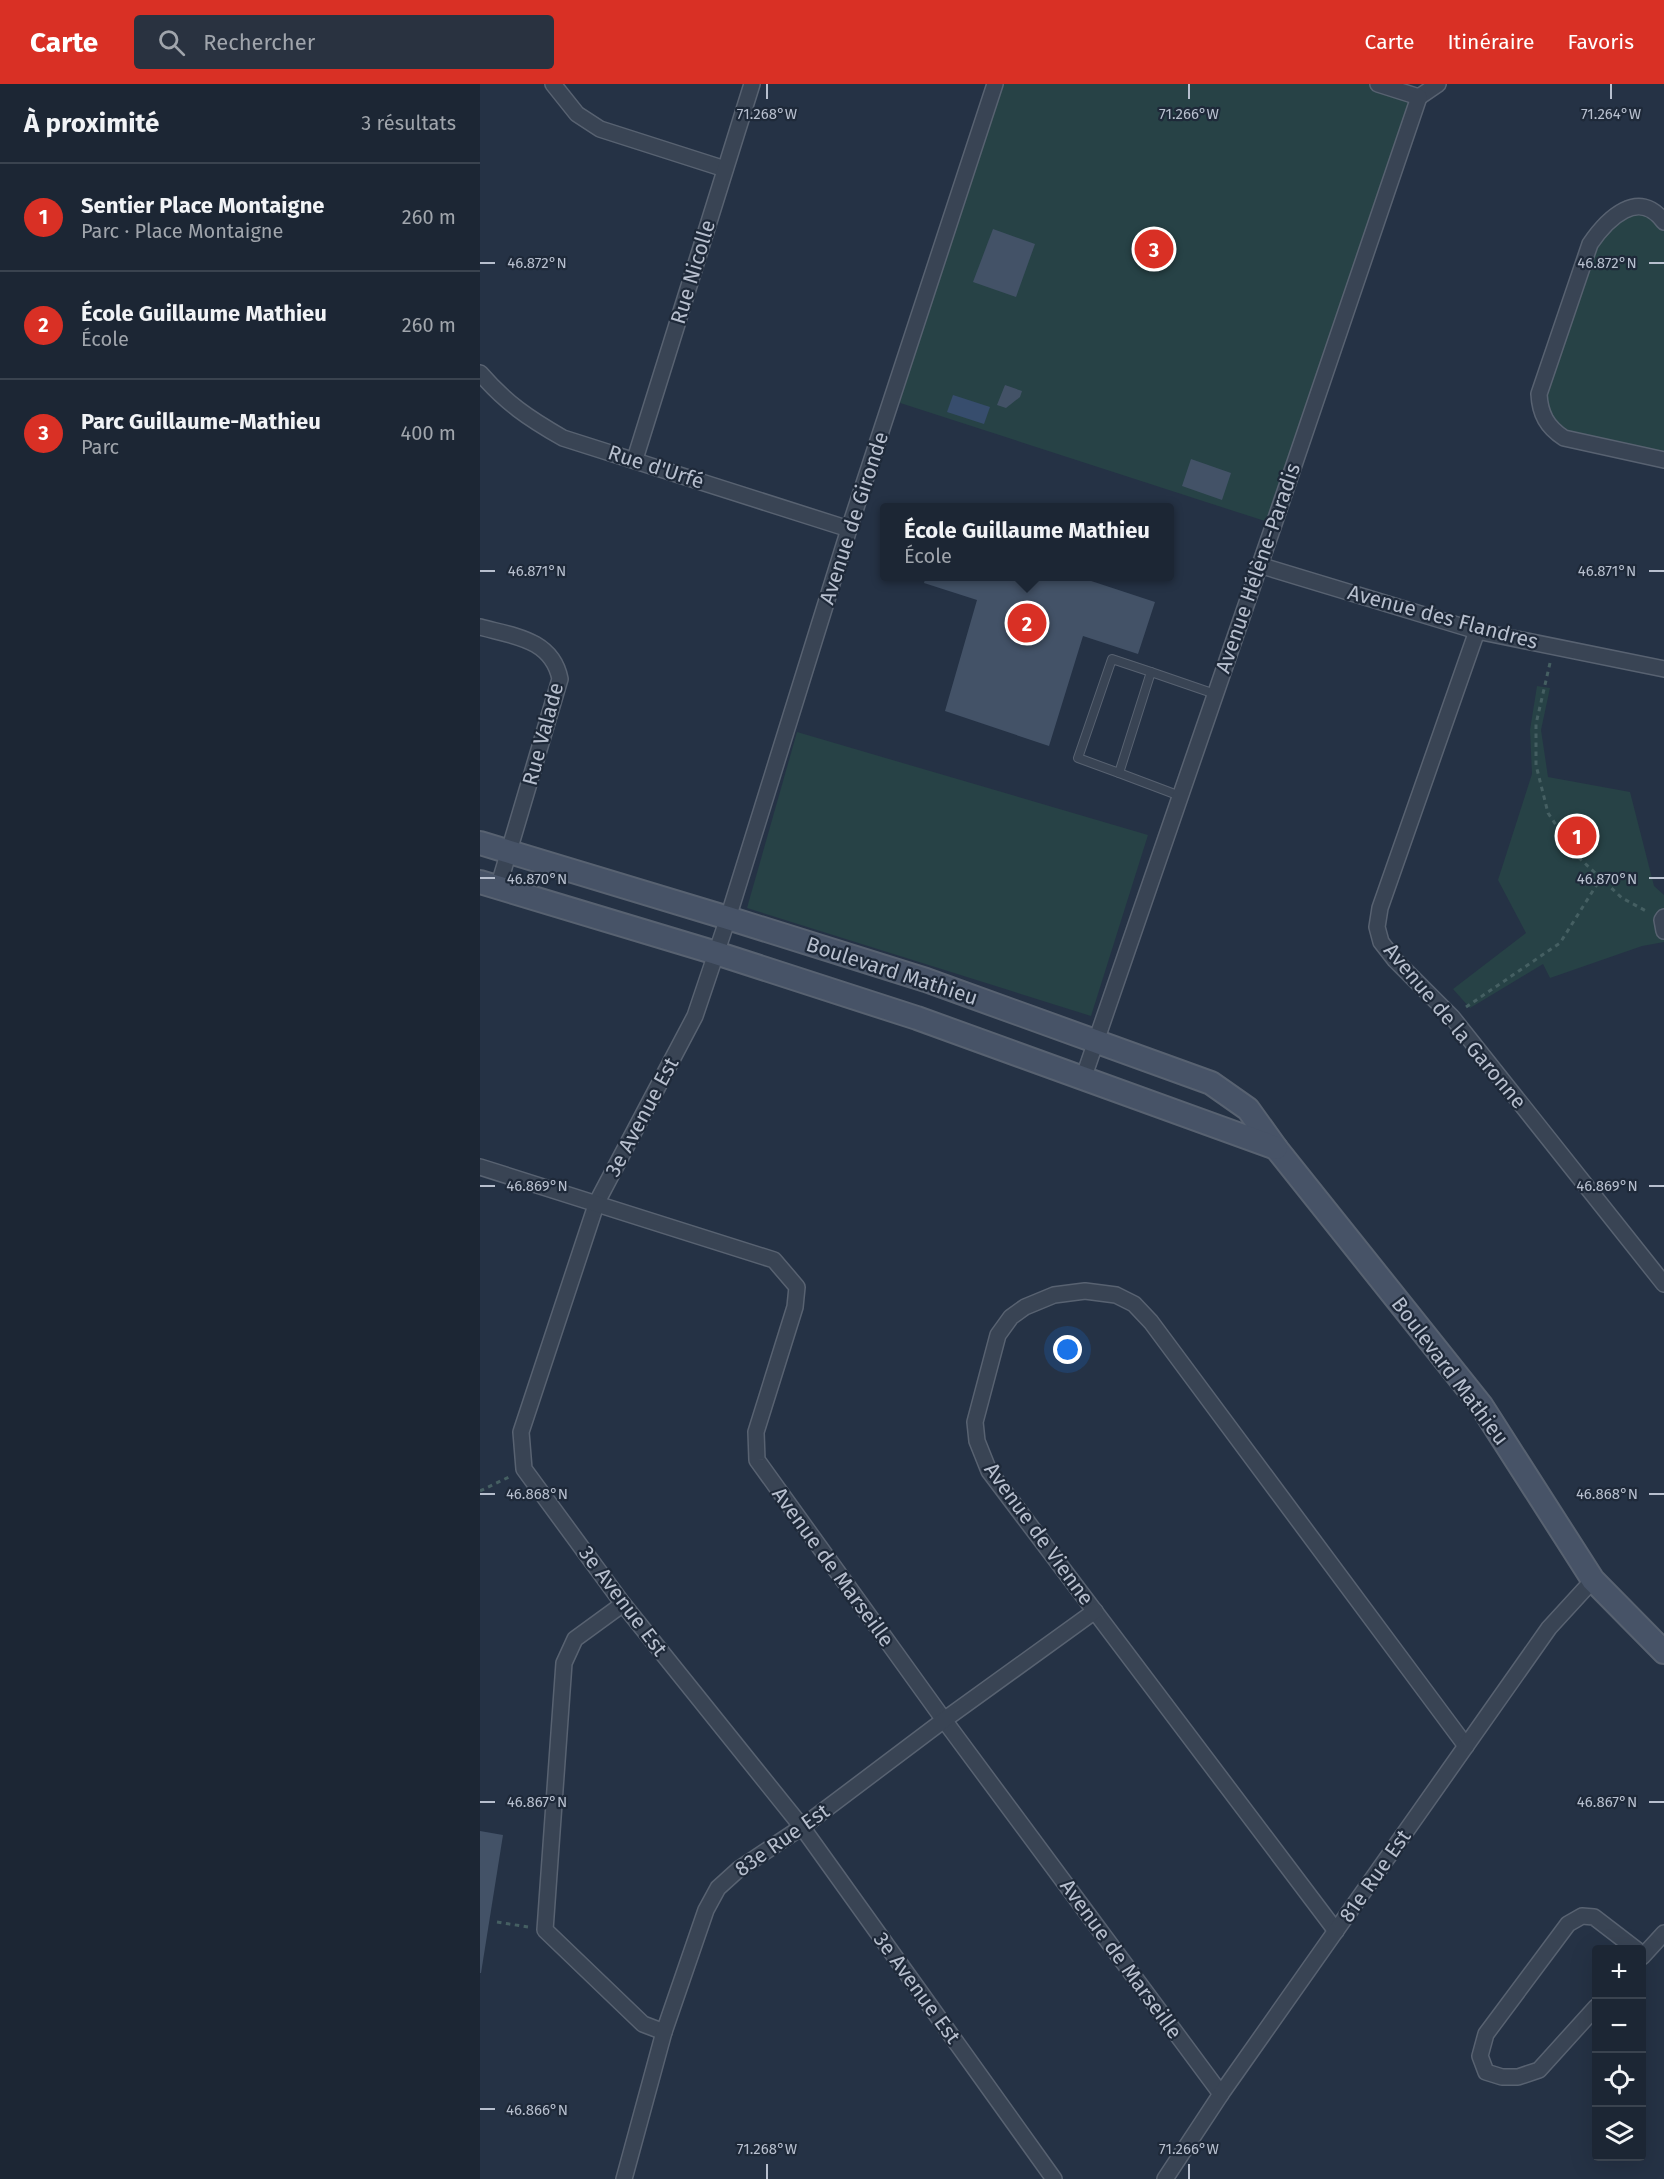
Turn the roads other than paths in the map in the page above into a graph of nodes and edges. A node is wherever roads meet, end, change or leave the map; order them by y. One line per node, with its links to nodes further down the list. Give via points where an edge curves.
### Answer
1 (553, 84): 7 (street, via 577,114 600,129)
2 (752, 84): 7 (street, Rue Nicolle)
3 (995, 84): 12 (street, Avenue de Gironde)
4 (1378, 84): 6 (street)
5 (1438, 84): 6 (street)
6 (1419, 98): 13 (street, Avenue Hélène-Paradis)
7 (725, 169): 10 (street, Rue Nicolle)
8 (1664, 222): 11 (street, via 1650,208 1640,206 1628,208 1600,230 1590,244 1539,394 1545,420 1564,438)
9 (480, 373): 10 (street, Rue d'Urfé, via 499,395 529,419 563,438)
10 (635, 459): 12 (street, Rue d'Urfé)
11 (1664, 460)
12 (849, 529): 24 (street, Avenue de Gironde)
13 (1259, 565): 15 (street, Avenue des Flandres); 18 (street, Avenue Hélène-Paradis)
14 (480, 627): 22 (street, Rue Valade, via 533,642 557,666 560,679)
15 (1477, 631): 16 (street, Avenue des Flandres); 31 (street, Avenue de la Garonne, via 1380,908 1377,927 1381,942 1452,1017)
16 (1664, 669)
17 (1151, 672): 18 (lane); 19 (lane); 19 (lane, via 1113,659 1078,758)
18 (1215, 694): 20 (street, Avenue Hélène-Paradis)
19 (1119, 773): 20 (lane)
20 (1180, 796): 26 (street, Avenue Hélène-Paradis)
21 (480, 843): 22 (street, Boulevard Mathieu)
22 (509, 852): 23 (street, Rue Valade); 24 (street, Boulevard Mathieu)
23 (489, 885): 25 (street, Boulevard Mathieu)
24 (728, 918): 25 (street, Avenue de Gironde); 26 (street, Boulevard Mathieu)
25 (716, 953): 27 (street, Boulevard Mathieu, via 917,1018); 30 (street, 3e Avenue Est, via 695,1016)
26 (1096, 1040): 27 (street, Avenue Hélène-Paradis); 28 (street, Boulevard Mathieu, via 1211,1083 1248,1109)
27 (1083, 1079): 28 (street, Boulevard Mathieu)
28 (1276, 1148): 32 (street, Boulevard Mathieu, via 1481,1405)
29 (480, 1167): 30 (street, Avenue de Marseille)
30 (597, 1202): 33 (street, 3e Avenue Est, via 521,1432 524,1469); 36 (street, Avenue de Marseille, via 774,1260 797,1287 795,1307 756,1432 757,1460)
31 (1664, 1284)
32 (1593, 1580): 35 (street, Boulevard Mathieu); 37 (street, 81e Rue Est, via 1549,1628)
33 (623, 1604): 38 (street, 3e Avenue Est); 44 (street, via 575,1639 564,1663 545,1930 643,2024)
34 (1095, 1611): 36 (street, 83e Rue Est); 37 (street, Avenue de Vienne, via 989,1471 976,1441 975,1422 998,1335 1011,1317 1054,1295 1085,1291 1116,1295 1134,1304 1151,1322); 39 (street, Avenue de Vienne)
35 (1664, 1652)
36 (944, 1720): 38 (street, 83e Rue Est); 45 (street, Avenue de Marseille)
37 (1466, 1746): 39 (street, 81e Rue Est)
38 (802, 1827): 44 (street, 83e Rue Est, via 718,1887 705,1910); 47 (street, 3e Avenue Est)
39 (1336, 1931): 45 (street, 81e Rue Est)
40 (1664, 1933): 42 (street)
41 (1630, 1945): 43 (street, via 1594,1917 1582,1916 1568,1924 1486,2034 1480,2056 1486,2072 1518,2077 1539,2070)
42 (1646, 1949)
43 (1592, 2011)
44 (664, 2032): 46 (street, 83e Rue Est)
45 (1221, 2094): 48 (street, 81e Rue Est)
46 (624, 2179)
47 (1054, 2179)
48 (1165, 2179)

